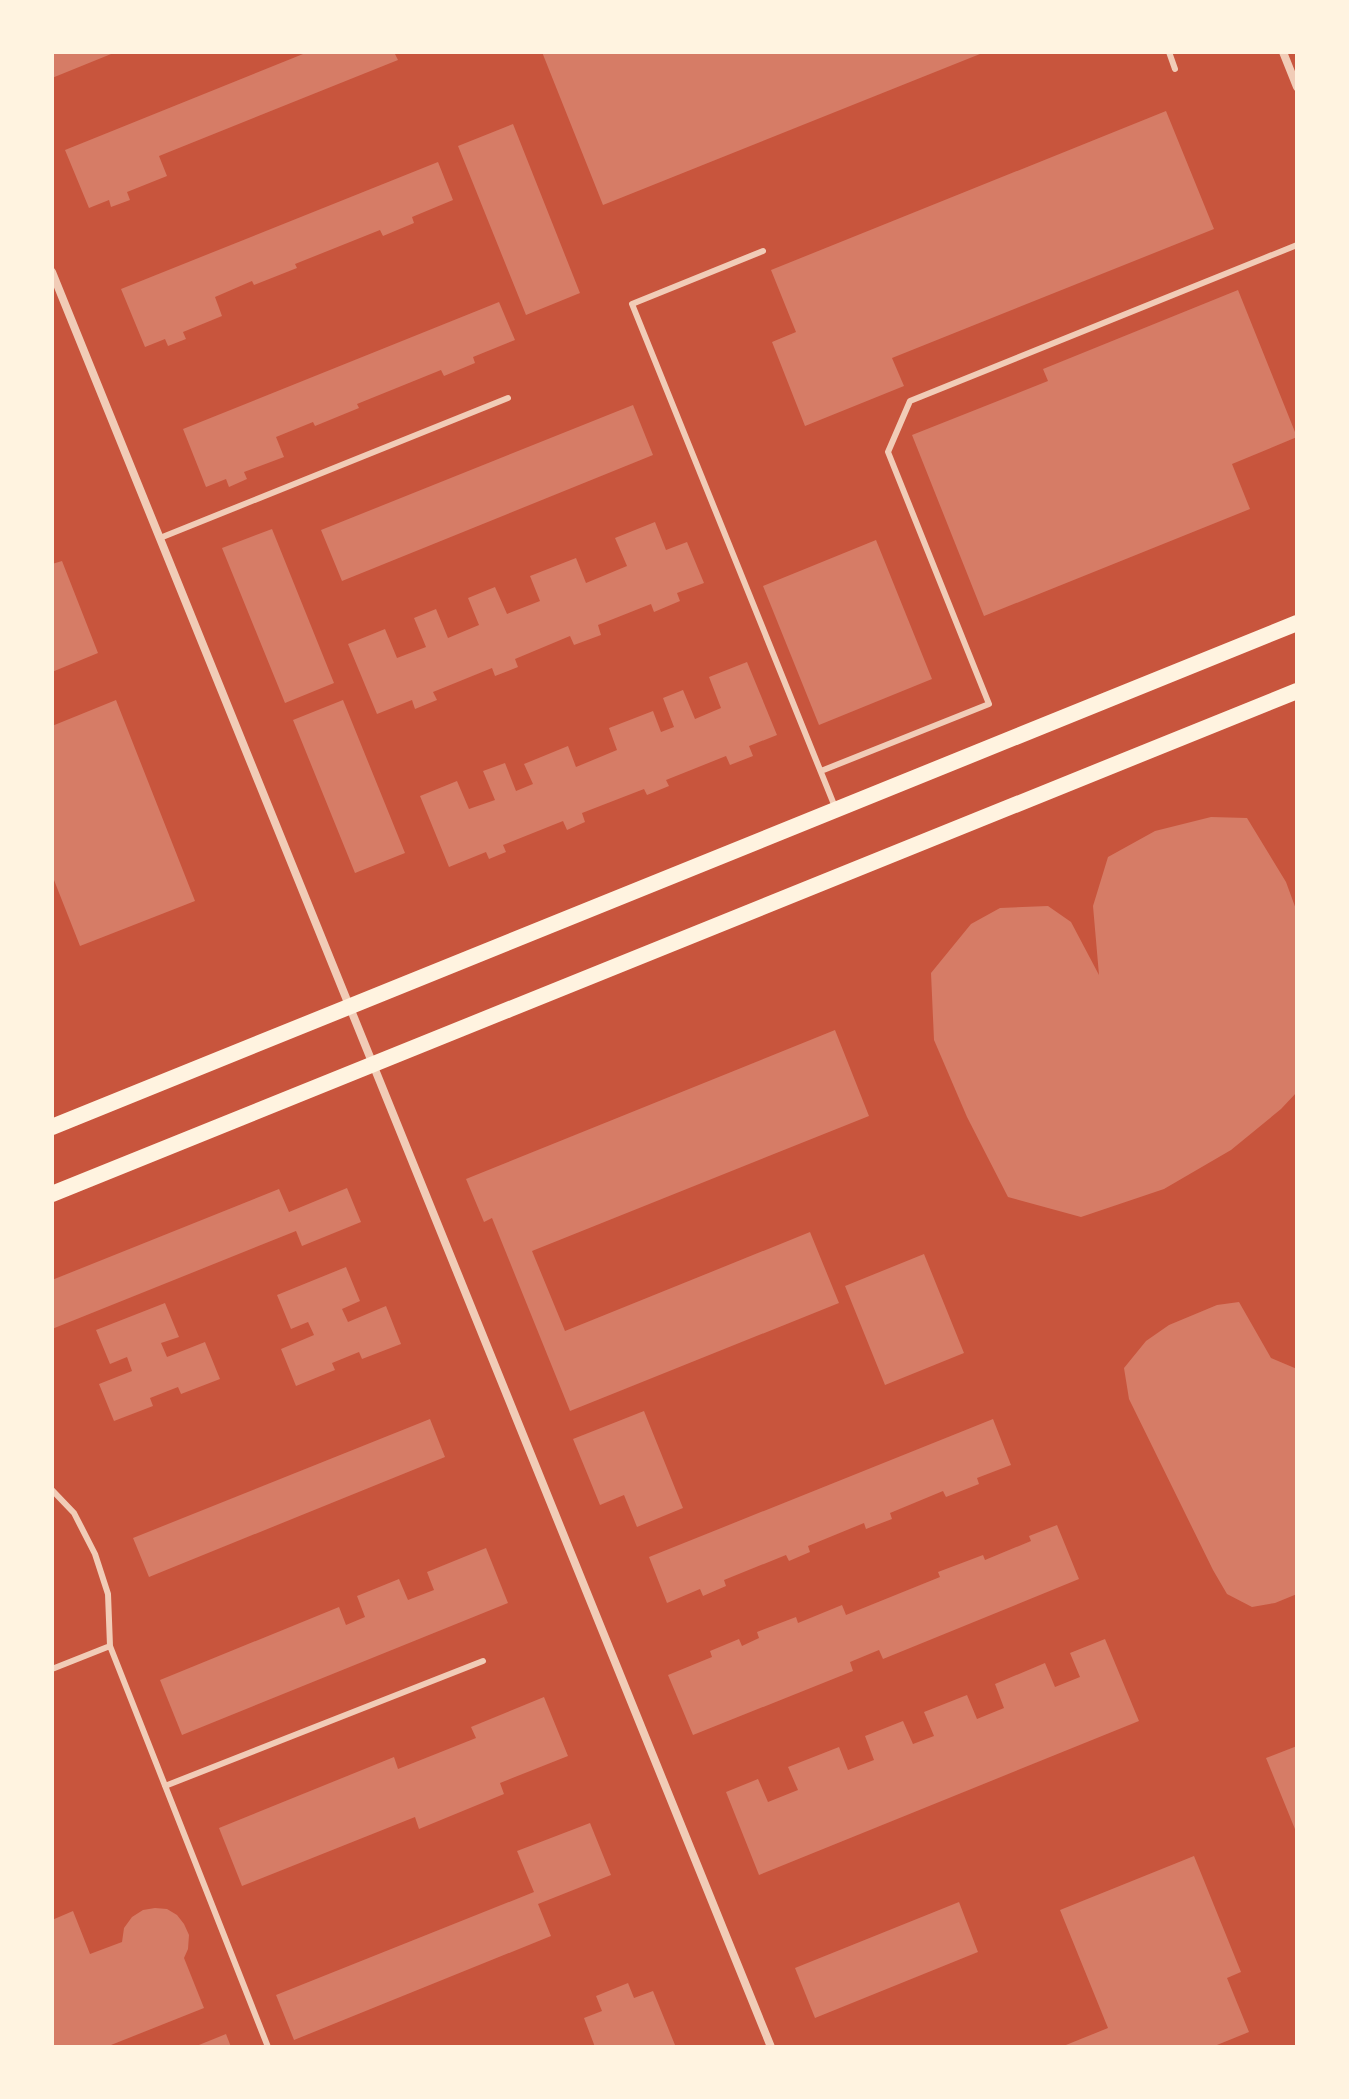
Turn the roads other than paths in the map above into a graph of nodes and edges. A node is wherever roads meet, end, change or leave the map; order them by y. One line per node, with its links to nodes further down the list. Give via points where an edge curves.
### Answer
1 (1169, 52): 3 (lane)
2 (1283, 52): 4 (street)
3 (1175, 69)
4 (1297, 87)
5 (1297, 245): 12 (lane, via 910,401 888,452 989,704)
6 (763, 251): 12 (lane, via 632,304)
7 (52, 272): 9 (street)
8 (508, 398): 9 (lane)
9 (160, 538): 14 (street)
10 (1297, 623): 13 (main road)
11 (1297, 691): 15 (main road)
12 (821, 771): 13 (lane)
13 (837, 811): 14 (main road)
14 (350, 1007): 15 (street); 16 (main road)
15 (373, 1065): 17 (main road); 24 (street)
16 (52, 1127)
17 (52, 1194)
18 (52, 1490): 19 (lane, via 74,1513 95,1554 108,1594)
19 (110, 1646): 21 (lane); 22 (lane)
20 (483, 1661): 22 (lane)
21 (52, 1669)
22 (165, 1786): 23 (lane)
23 (268, 2047)
24 (771, 2047)

